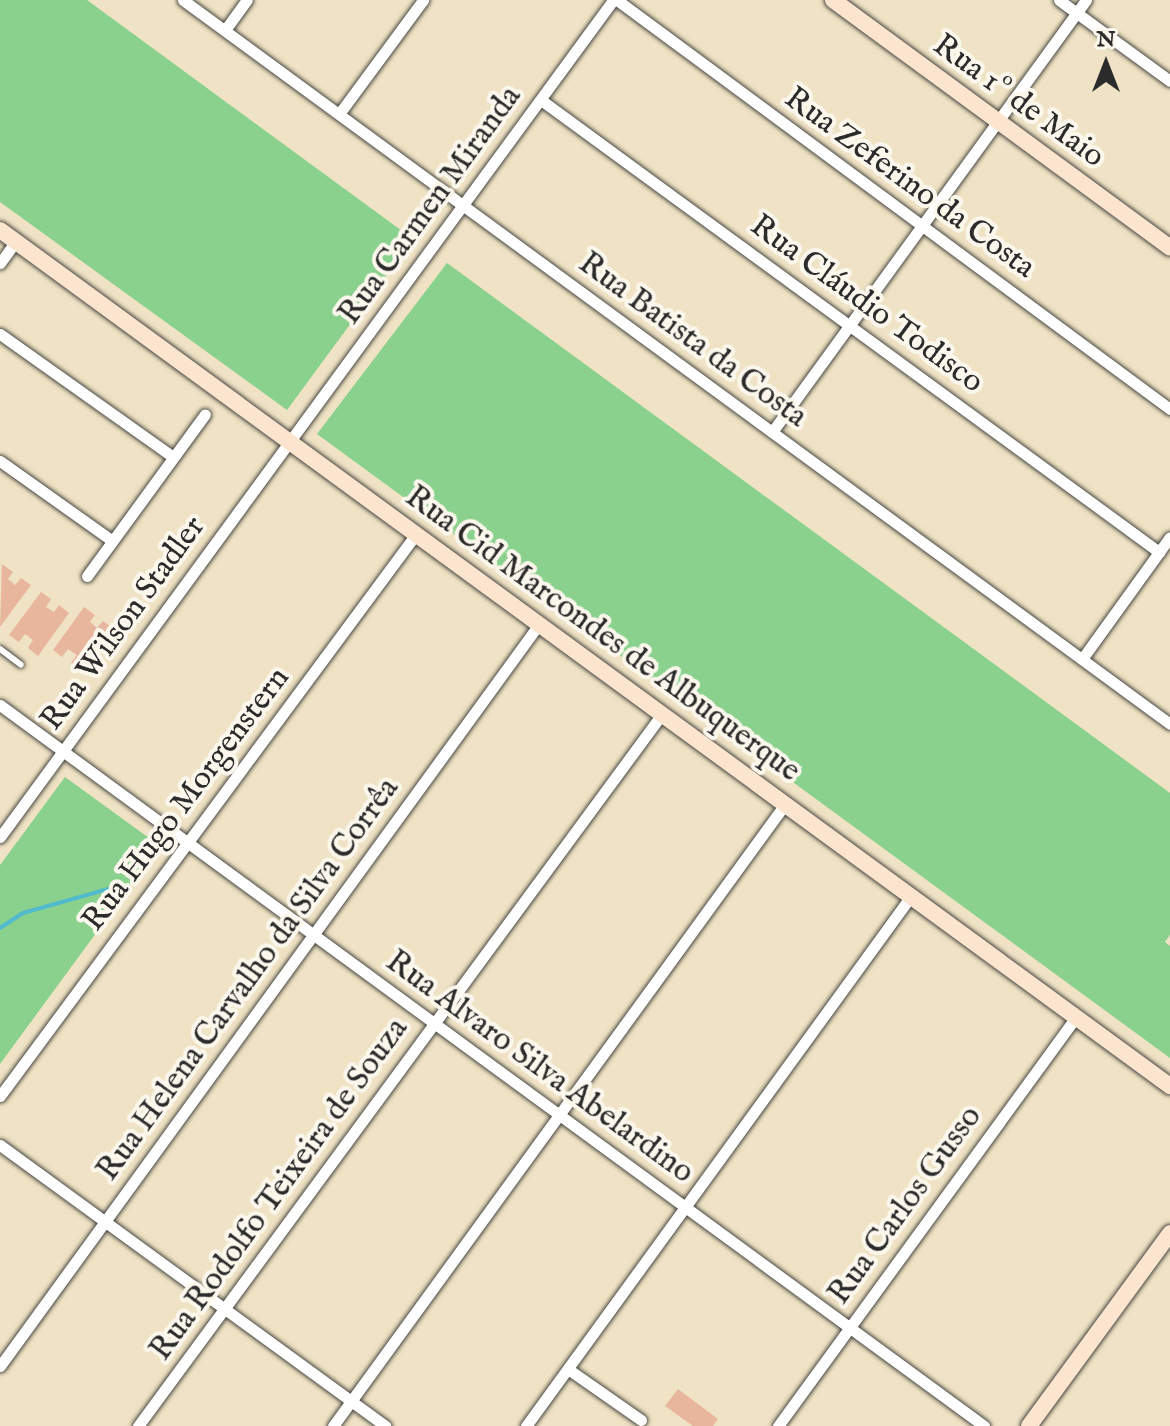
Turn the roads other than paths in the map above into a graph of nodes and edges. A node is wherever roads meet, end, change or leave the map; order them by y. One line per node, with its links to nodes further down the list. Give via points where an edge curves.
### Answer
1 (183, 0): 9 (street, Rua Batista da Costa)
2 (247, 0): 9 (street)
3 (423, 0): 12 (street)
4 (615, 0): 11 (street, Rua Carmen Miranda); 15 (street, Rua Zeferino da Costa)
5 (833, 0): 13 (street, Rua 1º de Maio)
6 (1059, 0): 8 (street)
7 (1086, 0): 8 (street)
8 (1076, 13): 10 (street); 13 (street)
9 (225, 30): 12 (street, Rua Batista da Costa)
10 (1170, 81)
11 (541, 100): 14 (street, Rua Carmen Miranda); 20 (street, Rua Cláudio Todisco)
12 (339, 114): 14 (street, Rua Batista da Costa)
13 (997, 121): 15 (street); 18 (street, Rua 1º de Maio)
14 (465, 207): 24 (street, Rua Batista da Costa); 25 (street, Rua Carmen Miranda)
15 (922, 225): 20 (street); 22 (street, Rua Zeferino da Costa)
16 (0, 230): 17 (street, Rua Cid Marcondes de Albuquerque)
17 (16, 241): 19 (street); 25 (street, Rua Cid Marcondes de Albuquerque)
18 (1170, 248)
19 (0, 263)
20 (849, 325): 24 (street); 31 (street, Rua Cláudio Todisco)
21 (0, 334): 26 (street)
22 (1170, 409)
23 (205, 414): 26 (street)
24 (772, 432): 35 (street, Rua Batista da Costa)
25 (291, 442): 28 (street, Rua Cid Marcondes de Albuquerque); 40 (street, Rua Wilson Stadler)
26 (173, 457): 30 (street)
27 (0, 461): 30 (street)
28 (416, 534): 33 (street, Rua Cid Marcondes de Albuquerque); 43 (street, Rua Hugo Morgenstern)
29 (1170, 537): 31 (street)
30 (111, 540): 32 (street)
31 (1159, 552): 35 (street)
32 (87, 576)
33 (539, 624): 38 (street, Rua Cid Marcondes de Albuquerque); 45 (street, Rua Helena Carvalho da Silva Corrêa)
34 (0, 649): 36 (lane)
35 (1082, 659): 39 (street, Rua Batista da Costa)
36 (21, 665)
37 (0, 705): 40 (street, Rua Alvaro Silva Abelardino)
38 (662, 714): 41 (street, Rua Cid Marcondes de Albuquerque); 47 (street, Rua Rodolfo Teixeira de Souza)
39 (1170, 724)
40 (63, 751): 42 (street, Rua Wilson Stadler); 43 (street, Rua Alvaro Silva Abelardino)
41 (785, 804): 44 (street, Rua Cid Marcondes de Albuquerque); 50 (street)
42 (0, 837)
43 (188, 842): 45 (street, Rua Alvaro Silva Abelardino); 49 (street, Rua Hugo Morgenstern)
44 (911, 896): 46 (street, Rua Cid Marcondes de Albuquerque); 52 (street)
45 (314, 934): 47 (street, Rua Alvaro Silva Abelardino); 53 (street, Rua Helena Carvalho da Silva Corrêa)
46 (1076, 1017): 48 (street, Rua Cid Marcondes de Albuquerque); 56 (street, Rua Carlos Gusso)
47 (435, 1023): 50 (street, Rua Alvaro Silva Abelardino); 55 (street, Rua Rodolfo Teixeira de Souza)
48 (1170, 1086)
49 (0, 1096)
50 (559, 1115): 52 (street, Rua Alvaro Silva Abelardino); 59 (street)
51 (0, 1145): 53 (street)
52 (685, 1207): 56 (street, Rua Alvaro Silva Abelardino); 58 (street)
53 (105, 1222): 55 (street); 57 (street, Rua Helena Carvalho da Silva Corrêa)
54 (1170, 1233): 61 (street)
55 (225, 1309): 59 (street); 62 (street, Rua Rodolfo Teixeira de Souza)
56 (850, 1327): 66 (street, Rua Carlos Gusso); 67 (street, Rua Alvaro Silva Abelardino)
57 (0, 1366)
58 (568, 1369): 60 (street); 65 (street)
59 (351, 1401): 63 (street); 64 (street)
60 (641, 1420)
61 (1033, 1424)
62 (138, 1426)
63 (333, 1426)
64 (386, 1426)
65 (526, 1426)
66 (778, 1426)
67 (984, 1426)

